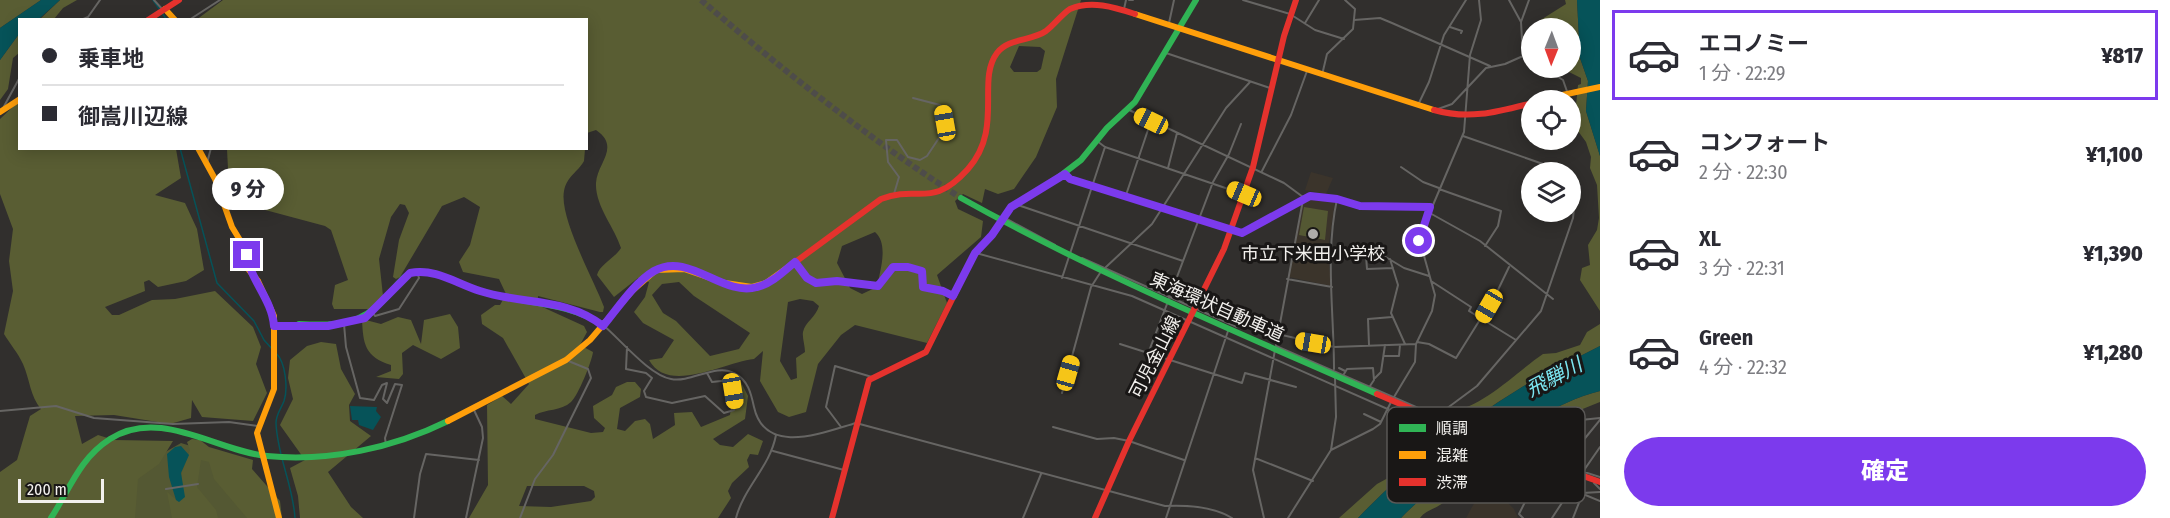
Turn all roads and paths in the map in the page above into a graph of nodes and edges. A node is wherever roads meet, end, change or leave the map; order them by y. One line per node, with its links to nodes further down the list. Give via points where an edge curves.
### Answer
1 (100, 0): 20 (street)
2 (154, 0): 18 (street)
3 (179, 0): 18 (main road)
4 (220, 0): 23 (street)
5 (1130, 0): 17 (street)
6 (1174, 0): 28 (street)
7 (1196, 0): 30 (main road)
8 (1243, 0): 19 (street)
9 (1296, 0): 19 (main road, 可児金山線)
10 (1318, 0): 26 (street)
11 (1345, 0): 25 (street, via 1354,6)
12 (1466, 0): 29 (street)
13 (1479, 0): 35 (street, via 1481,20)
14 (1509, 0): 27 (street)
15 (1529, 0): 24 (street)
16 (1100, 1): 17 (main road); 77 (main road, via 1071,5 1046,31 1005,46 998,53 991,66 991,111 986,138 966,171 937,193)
17 (1124, 9): 28 (main road)
18 (164, 10): 21 (main road); 22 (main road)
19 (1290, 14): 26 (street); 37 (main road, 可児金山線)
20 (86, 18)
21 (151, 18)
22 (173, 18)
23 (192, 18)
24 (1522, 18)
25 (1354, 20): 32 (street, via 1351,33); 33 (street, via 1380,18)
26 (1305, 22): 32 (street, via 1315,30)
27 (1521, 22)
28 (1170, 23): 30 (main road)
29 (1449, 26): 31 (street); 33 (street)
30 (1180, 27): 34 (main road); 37 (main road)
31 (1461, 33)
32 (1344, 39): 40 (street, via 1327,54)
33 (1441, 43): 35 (street); 49 (street)
34 (1166, 53): 42 (street); 51 (main road)
35 (1470, 55): 38 (street); 43 (street)
36 (1521, 57): 38 (street)
37 (1278, 61): 39 (main road); 45 (main road, 可児金山線)
38 (1490, 66): 43 (street)
39 (1307, 71): 40 (main road); 71 (street, via 1291,115)
40 (1322, 75): 49 (main road)
41 (18, 81): 52 (street)
42 (1250, 82): 45 (street); 60 (street, via 1226,108)
43 (1469, 86): 53 (street, via 1452,104); 54 (street)
44 (1600, 87): 46 (main road)
45 (1271, 88): 68 (main road, 可児金山線)
46 (1581, 90)
47 (913, 98): 77 (street, via 940,105 945,129 920,160 908,157 897,140 886,140 888,162 899,177)
48 (18, 100): 52 (main road)
49 (1418, 105): 53 (main road)
50 (1521, 106): 54 (main road)
51 (1127, 109): 55 (street); 59 (main road)
52 (1, 111)
53 (1436, 111): 54 (main road)
54 (1466, 118): 58 (street)
55 (1151, 121): 57 (street); 65 (street)
56 (1241, 124): 64 (street)
57 (1178, 133): 60 (street); 70 (street)
58 (1463, 136): 66 (street); 76 (street)
59 (1097, 141): 61 (street); 72 (main road)
60 (1203, 145): 64 (street); 73 (street)
61 (1105, 147): 65 (street); 75 (street)
62 (199, 150): 67 (main road)
63 (210, 150): 67 (street)
64 (1227, 156): 68 (street); 74 (street)
65 (1139, 158): 70 (street); 79 (street)
66 (1537, 162)
67 (207, 163): 126 (main road, via 232,227 246,250 249,270 274,316)
68 (1252, 167): 71 (street); 78 (main road, 可児金山線)
69 (1401, 167): 76 (street)
70 (1168, 168): 73 (street)
71 (1262, 171): 81 (street)
72 (1065, 174): 75 (street); 83 (main road)
73 (1185, 174): 74 (street); 85 (street)
74 (1213, 182): 78 (street); 88 (street)
75 (1092, 185): 79 (street); 90 (street)
76 (1439, 188): 84 (street); 93 (street, via 1501,211 1498,226)
77 (894, 194): 100 (main road, via 881,199)
78 (1244, 194): 91 (main road, 可児金山線)
79 (1126, 195): 85 (street)
80 (961, 198): 160 (main road, 東海環状自動車道, via 1042,243 1164,301)
81 (1303, 198): 82 (street); 91 (street, via 1247,233); 107 (street)
82 (1337, 199): 84 (street, via 1360,206); 96 (street)
83 (1015, 204): 87 (main road); 90 (street)
84 (1430, 207): 86 (street)
85 (1163, 208): 88 (street); 92 (street)
86 (1428, 212): 93 (street); 105 (street, via 1419,238)
87 (1004, 218): 94 (main road); 95 (street)
88 (1198, 219): 91 (street); 99 (street)
89 (1572, 222): 112 (street)
90 (1077, 227): 92 (street); 95 (street)
91 (1231, 231): 117 (main road, 可児金山線)
92 (1131, 245): 99 (street); 102 (street)
93 (1485, 246): 101 (street)
94 (975, 253): 106 (street); 113 (main road)
95 (1070, 253): 102 (street); 106 (street)
96 (1330, 256): 97 (street); 111 (street)
97 (1366, 256): 98 (street); 103 (street, via 1366,269)
98 (1390, 257): 103 (street); 105 (street, via 1404,268)
99 (1183, 261): 115 (street)
100 (795, 262): 113 (street, via 816,283 837,281 878,286 893,267 908,267 922,271 923,287); 127 (main road, via 766,284 748,289 690,269 662,268 642,281)
101 (1509, 266): 112 (street); 121 (street)
102 (1105, 268): 109 (street); 110 (street)
103 (1393, 268): 120 (street, via 1398,285)
104 (417, 272): 119 (main road, via 410,273); 119 (street, via 419,278 399,309 375,316); 127 (main road, via 458,280 486,293 563,305)
105 (1429, 276): 108 (street)
106 (1062, 278): 110 (street)
107 (1287, 279): 111 (street); 128 (street)
108 (1431, 281): 121 (street, via 1472,307 1469,311); 131 (street, via 1434,305)
109 (1137, 283): 114 (street); 115 (street)
110 (1091, 287): 114 (street); 156 (street)
111 (1332, 287): 139 (street)
112 (1546, 295): 116 (street); 130 (street, via 1541,311)
113 (953, 296): 150 (main road, via 926,352)
114 (1132, 296): 118 (street)
115 (1169, 298): 117 (street); 118 (street)
116 (1552, 299)
117 (1196, 310): 122 (main road, 可児金山線); 125 (street)
118 (1164, 311): 122 (street); 140 (street)
119 (373, 313): 124 (main road)
120 (1392, 317): 133 (street); 135 (street, via 1368,319)
121 (1482, 318): 130 (street); 131 (street, via 1456,358 1429,344)
122 (1190, 322): 129 (street); 142 (main road, 可児金山線)
123 (299, 324): 124 (main road); 126 (street)
124 (344, 324): 178 (street, via 360,398 374,400 387,383 383,399 387,403 395,384 402,385)
125 (1230, 325): 128 (street); 129 (street)
126 (274, 326): 171 (main road, via 274,389)
127 (603, 326): 138 (street); 144 (main road)
128 (1277, 336): 134 (street); 139 (street)
129 (1225, 338): 143 (street); 148 (street)
130 (1516, 340): 162 (street, via 1477,386)
131 (1416, 343): 133 (street); 157 (street, via 1415,362)
132 (1120, 344): 140 (street)
133 (1405, 344): 137 (street)
134 (1276, 345): 143 (street); 146 (street)
135 (1369, 345): 136 (street); 139 (street)
136 (1385, 345): 137 (street); 141 (street)
137 (1400, 345): 141 (street, via 1399,356)
138 (627, 346): 147 (street, via 665,377 682,380); 147 (street, via 626,369 652,378 644,391 646,397 672,403 705,396 724,413 732,411 736,408 730,380 712,382)
139 (1334, 346): 146 (street)
140 (1149, 351): 142 (street)
141 (1383, 356): 151 (street)
142 (1170, 358): 148 (street); 177 (main road, 可児金山線)
143 (1274, 359): 152 (street); 155 (street)
144 (566, 360): 158 (main road); 209 (street, via 588,369 591,378 553,455 535,479)
145 (1339, 368): 149 (street)
146 (1334, 369): 149 (street); 155 (street)
147 (707, 373): 175 (street, via 727,370 737,375 750,389 759,421)
148 (1214, 373): 152 (street, via 1242,383 1245,373); 184 (street)
149 (1345, 373): 151 (street, via 1373,368); 153 (street)
150 (872, 376): 169 (main road); 173 (street, via 835,366 826,407)
151 (1374, 380): 153 (street)
152 (1269, 381): 154 (street); 182 (street)
153 (1370, 386): 157 (street)
154 (1296, 387)
155 (1335, 388): 163 (street); 180 (street, via 1335,433)
156 (1062, 393)
157 (1393, 397): 159 (street); 161 (street)
158 (473, 407): 178 (main road, via 403,441); 183 (street, via 482,427)
159 (1388, 407)
160 (1408, 407)
161 (1416, 407)
162 (1449, 407)
163 (1387, 410): 168 (street)
164 (0, 411): 170 (street, via 56,406 94,418)
165 (1364, 414): 168 (street)
166 (1600, 419): 167 (street); 176 (street)
167 (1585, 420)
168 (1381, 422): 180 (street)
169 (856, 423): 173 (street); 186 (main road); 187 (street)
170 (190, 424): 171 (street, via 229,422); 174 (street)
171 (259, 427): 206 (main road, via 257,438)
172 (1053, 427): 177 (street, via 1097,439)
173 (841, 428): 175 (street, via 806,438)
174 (189, 433): 178 (main road, via 250,454 285,458); 205 (main road, via 154,425 120,433 100,445 81,462)
175 (776, 435): 181 (street)
176 (1585, 438)
177 (1129, 441): 184 (street); 196 (main road, 可児金山線)
178 (386, 445)
179 (1600, 447): 185 (street)
180 (1330, 450): 192 (street)
181 (773, 451): 186 (street); 210 (street, via 749,486)
182 (1255, 458): 192 (street); 216 (street, via 1253,476)
183 (480, 460): 207 (street, via 426,454); 208 (street)
184 (1184, 460): 204 (street)
185 (1585, 467)
186 (844, 470): 211 (main road)
187 (1041, 474): 196 (street); 212 (street)
188 (1585, 474): 190 (street)
189 (1585, 476): 193 (main road, 東海環状自動車道)
190 (1590, 476): 191 (street); 197 (street)
191 (1600, 477)
192 (1313, 481): 217 (street)
193 (1600, 482)
194 (198, 484): 195 (street)
195 (166, 489)
196 (1106, 491): 204 (street); 213 (main road, 可児金山線)
197 (1600, 491): 198 (street)
198 (1585, 494)
199 (1585, 495): 200 (street)
200 (1600, 501)
201 (1524, 503): 218 (street, via 1519,514)
202 (1561, 503): 219 (street)
203 (1579, 503): 220 (street)
204 (1169, 506): 214 (street); 215 (street, via 1183,505)
205 (51, 518)
206 (279, 518)
207 (414, 518)
208 (466, 518)
209 (520, 518)
210 (736, 518)
211 (832, 518)
212 (1023, 518)
213 (1095, 518)
214 (1166, 518)
215 (1232, 518)
216 (1264, 518)
217 (1288, 518)
218 (1523, 518)
219 (1552, 518)
220 (1573, 518)

